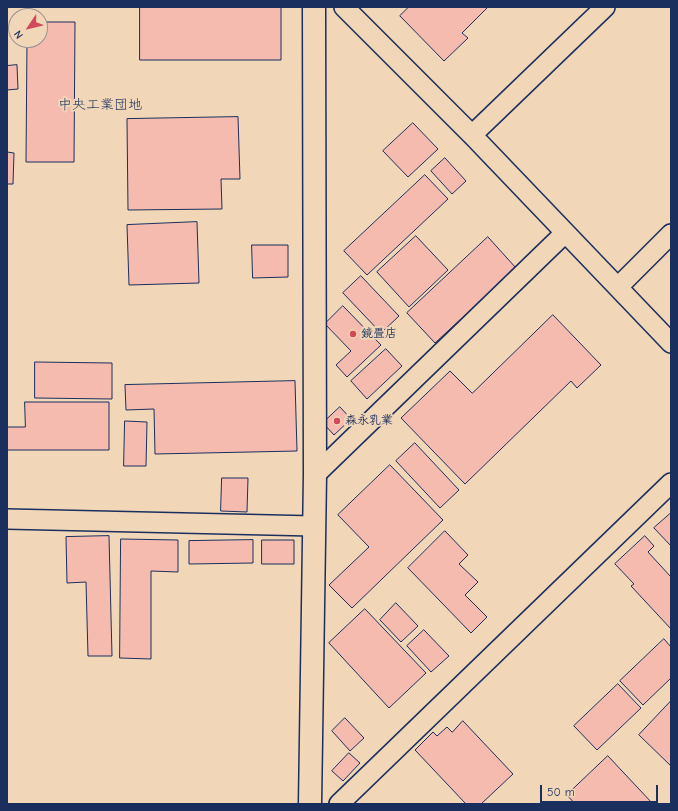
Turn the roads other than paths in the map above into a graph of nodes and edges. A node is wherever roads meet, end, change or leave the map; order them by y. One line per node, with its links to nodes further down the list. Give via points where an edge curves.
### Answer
1 (314, 7): 9 (street)
2 (344, 7): 4 (street)
3 (605, 7): 4 (street)
4 (472, 135): 5 (street)
5 (565, 233): 7 (street); 9 (street)
6 (671, 234): 7 (street)
7 (618, 287): 8 (street)
8 (671, 343)
9 (315, 475): 12 (street)
10 (671, 483): 14 (street)
11 (7, 520): 12 (street)
12 (314, 526): 13 (street)
13 (310, 804)
14 (339, 804)

